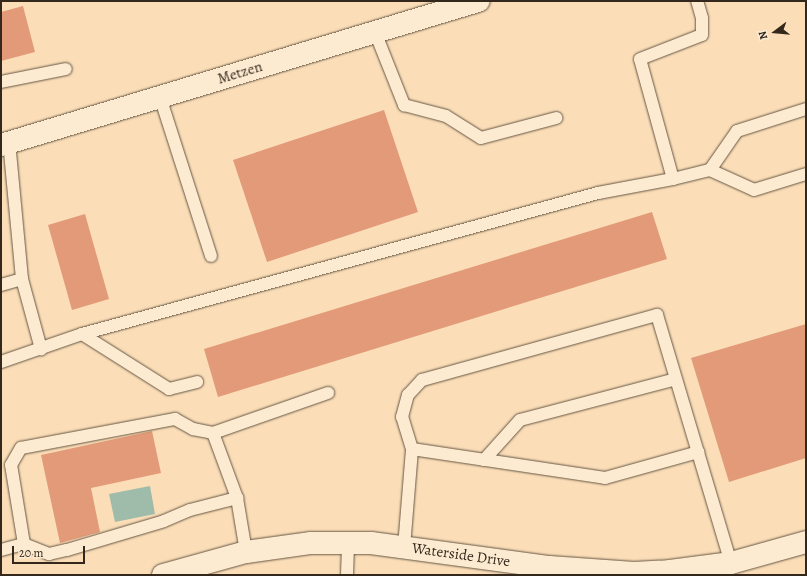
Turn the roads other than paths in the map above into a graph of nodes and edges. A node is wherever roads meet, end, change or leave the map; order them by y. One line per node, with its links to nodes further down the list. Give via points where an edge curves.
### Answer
1 (479, 1): 3 (street, Metzen)
2 (698, 1): 12 (lane, via 702,35 640,59)
3 (375, 32): 6 (street, Metzen); 8 (lane, via 404,106 446,116 481,138)
4 (66, 69): 5 (lane)
5 (1, 82)
6 (160, 97): 9 (street, Metzen); 13 (lane)
7 (806, 109): 10 (lane, via 737,131)
8 (556, 118)
9 (5, 144): 14 (lane)
10 (710, 170): 11 (lane, via 754,190); 12 (lane)
11 (806, 174)
12 (673, 179): 16 (lane, via 598,193)
13 (211, 256)
14 (22, 279): 15 (lane); 17 (lane)
15 (1, 285)
16 (82, 334): 17 (lane); 20 (lane, via 169,389)
17 (41, 349): 18 (lane)
18 (1, 362)
19 (676, 379): 23 (lane, via 657,315 422,380 408,395 402,417); 24 (lane); 25 (lane, via 520,420)
20 (197, 382)
21 (328, 393): 22 (lane)
22 (213, 433): 26 (lane); 29 (lane, via 193,429 175,419 21,448 11,466)
23 (412, 449): 25 (lane); 30 (lane)
24 (698, 452): 25 (lane, via 605,478); 33 (lane)
25 (484, 460)
26 (238, 498): 29 (lane, via 190,510 164,521 49,554); 32 (lane)
27 (348, 542): 30 (street, Waterside Drive); 32 (street, Waterside Drive, via 311,543); 35 (lane)
28 (806, 542): 33 (street, Waterside Drive)
29 (24, 544): 31 (lane)
30 (404, 547): 33 (street, Waterside Drive, via 598,572 670,571)
31 (1, 550)
32 (246, 552): 34 (street, Waterside Drive)
33 (731, 562)
34 (172, 574)
35 (346, 575)

